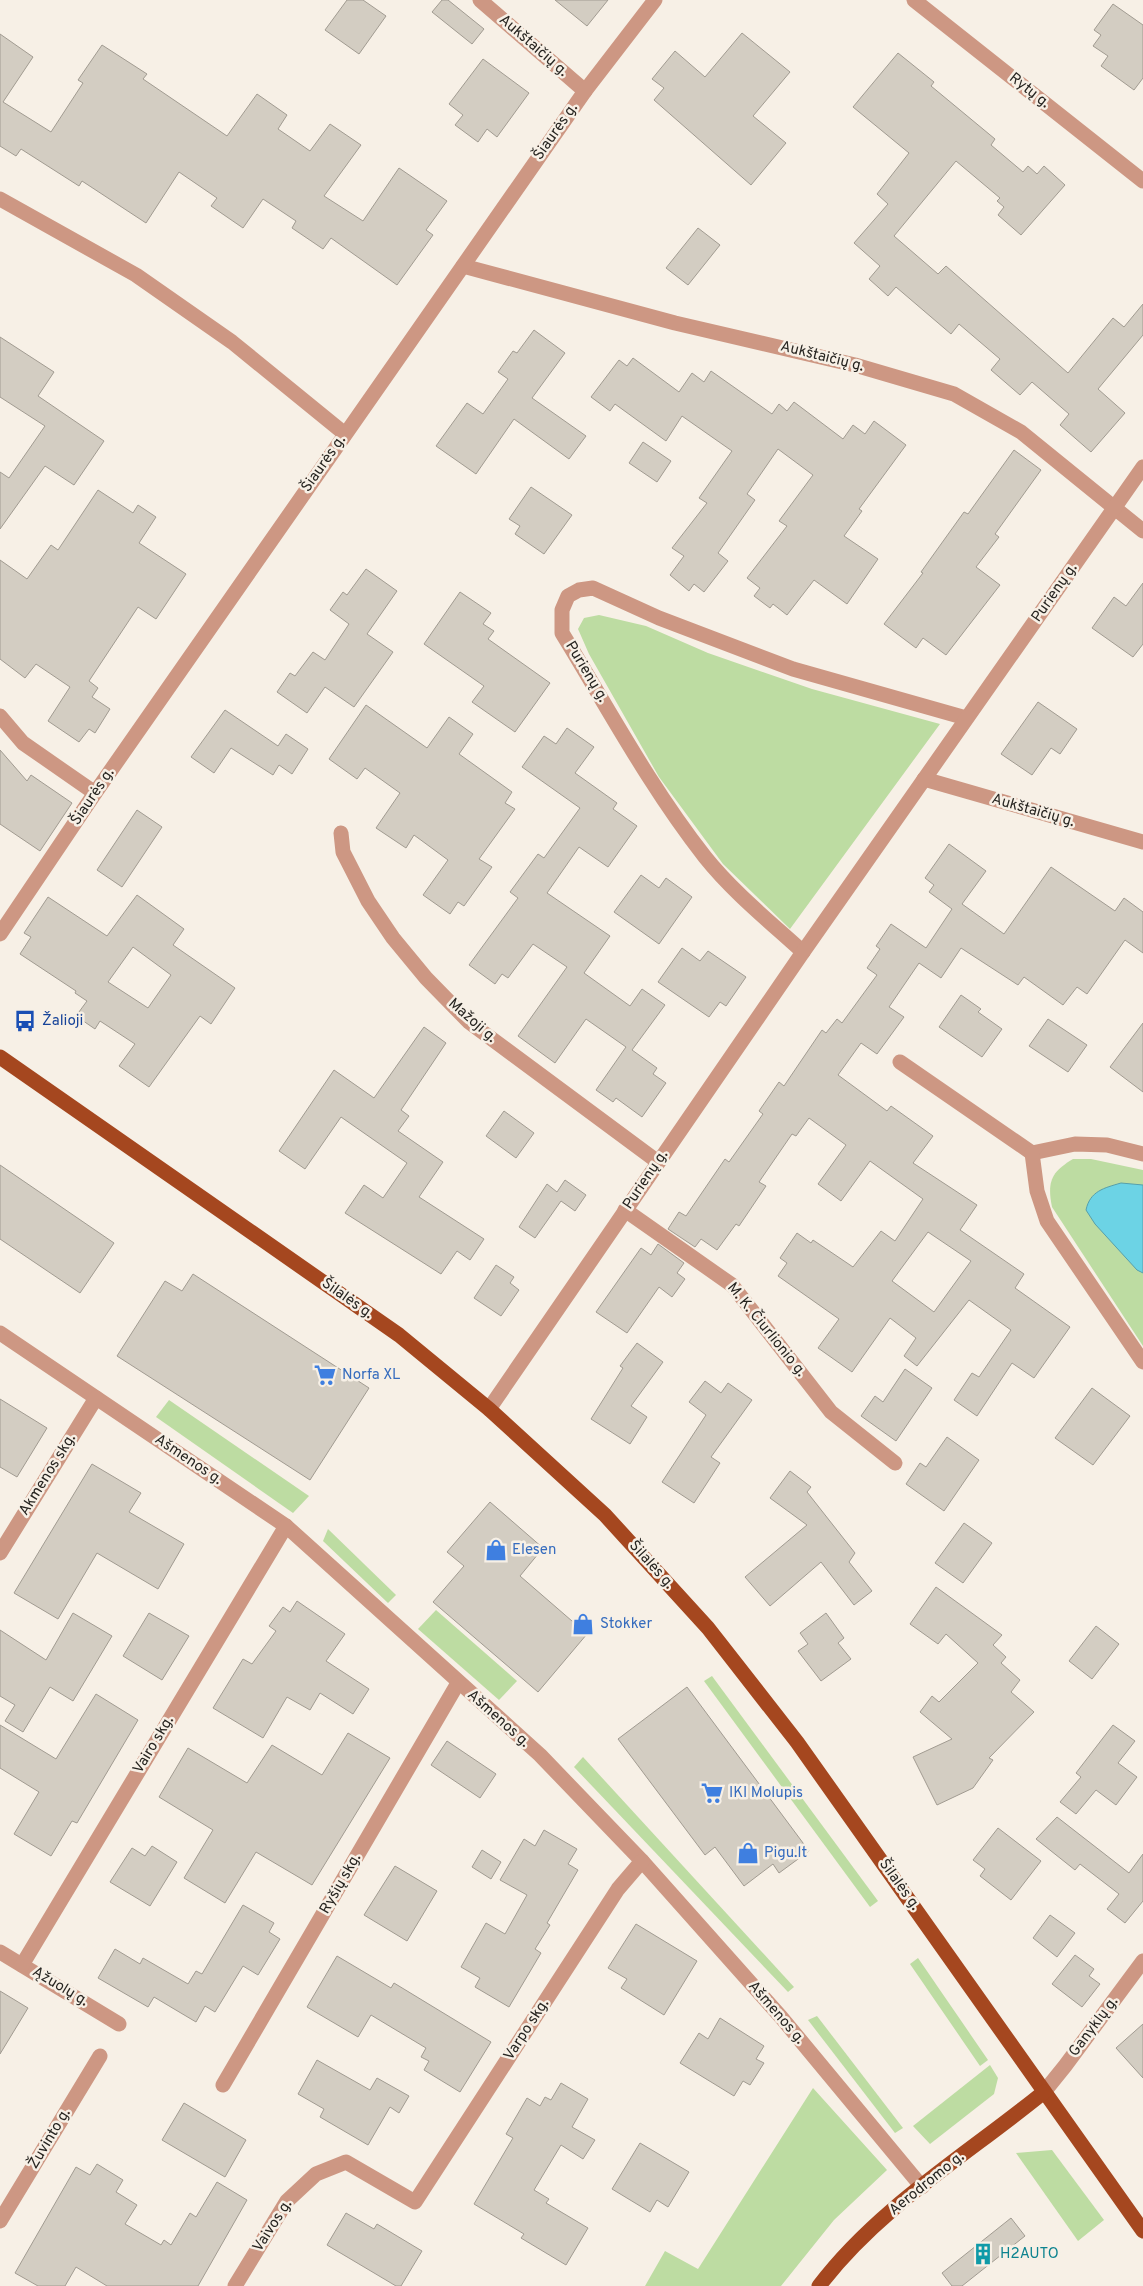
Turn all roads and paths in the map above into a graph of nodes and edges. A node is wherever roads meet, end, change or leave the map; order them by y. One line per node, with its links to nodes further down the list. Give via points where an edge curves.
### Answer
1 (480, 0): 4 (street, Aukštaičių g.)
2 (655, 0): 4 (street, Šiaurės g.)
3 (914, 0): 5 (street, Rytų g.)
4 (585, 91): 7 (street, Šiaurės g.)
5 (1143, 182)
6 (0, 199): 8 (street, via 136,275 232,342)
7 (462, 266): 8 (street, Šiaurės g.); 10 (street, Aukštaičių g., via 675,323 855,365 954,394 1021,432)
8 (345, 434): 15 (street, Šiaurės g.)
9 (1143, 467): 10 (street, Purienų g.)
10 (1115, 509): 11 (street, Aukštaičių g.); 13 (street, Purienų g.)
11 (1143, 531)
12 (0, 716): 15 (street, via 23,743)
13 (966, 718): 14 (street, Purienų g.); 19 (street, Purienų g., via 793,669 659,618 593,588 568,596 562,610 562,633 671,811 706,858 739,894)
14 (924, 779): 17 (street, Aukštaičių g.); 19 (street, Purienų g.)
15 (95, 794): 18 (street, Šiaurės g.)
16 (342, 833): 24 (street, Mažoji g., via 344,852 368,901 426,978 469,1022)
17 (1143, 842)
18 (0, 934)
19 (803, 952): 24 (street, Purienų g.)
20 (0, 1057): 29 (main road, Šilalės g., via 399,1336)
21 (900, 1062): 22 (street)
22 (1032, 1153): 23 (street, via 1075,1144 1107,1146); 27 (street, via 1037,1192 1047,1220)
23 (1143, 1154)
24 (658, 1162): 25 (street, Purienų g.)
25 (625, 1210): 29 (street, Purienų g.); 30 (street, M. K. Čiurlionio g., via 732,1285 831,1412)
26 (0, 1333): 28 (street, Ašmenos g.)
27 (1143, 1362)
28 (96, 1398): 31 (street, Ašmenos g.); 32 (street, Akmenos skg.)
29 (489, 1409): 41 (main road, Šilalės g., via 605,1515 708,1628 802,1750)
30 (895, 1463)
31 (286, 1526): 33 (street, Ašmenos g.); 37 (street, Vairo skg.)
32 (0, 1553)
33 (458, 1683): 34 (street, Ašmenos g., via 540,1755); 40 (street, Ryšių skg.)
34 (642, 1861): 42 (street, Varpo skg., via 618,1889 415,2202); 43 (street, Ašmenos g., via 781,2017)
35 (0, 1952): 37 (street, Ąžuolų g.)
36 (1143, 1961): 41 (street, Ganyklų g.)
37 (22, 1965): 38 (street, Ąžuolų g.)
38 (119, 2024)
39 (100, 2056): 44 (street, Žuvinto g.)
40 (223, 2085)
41 (1044, 2092): 43 (main road, Aerodromo g.); 45 (main road, Šilalės g.)
42 (346, 2162): 46 (street, Vaivos g., via 316,2174 288,2201)
43 (922, 2187): 47 (main road, Aerodromo g., via 865,2236)
44 (0, 2221)
45 (1143, 2231)
46 (235, 2286)
47 (820, 2286)

